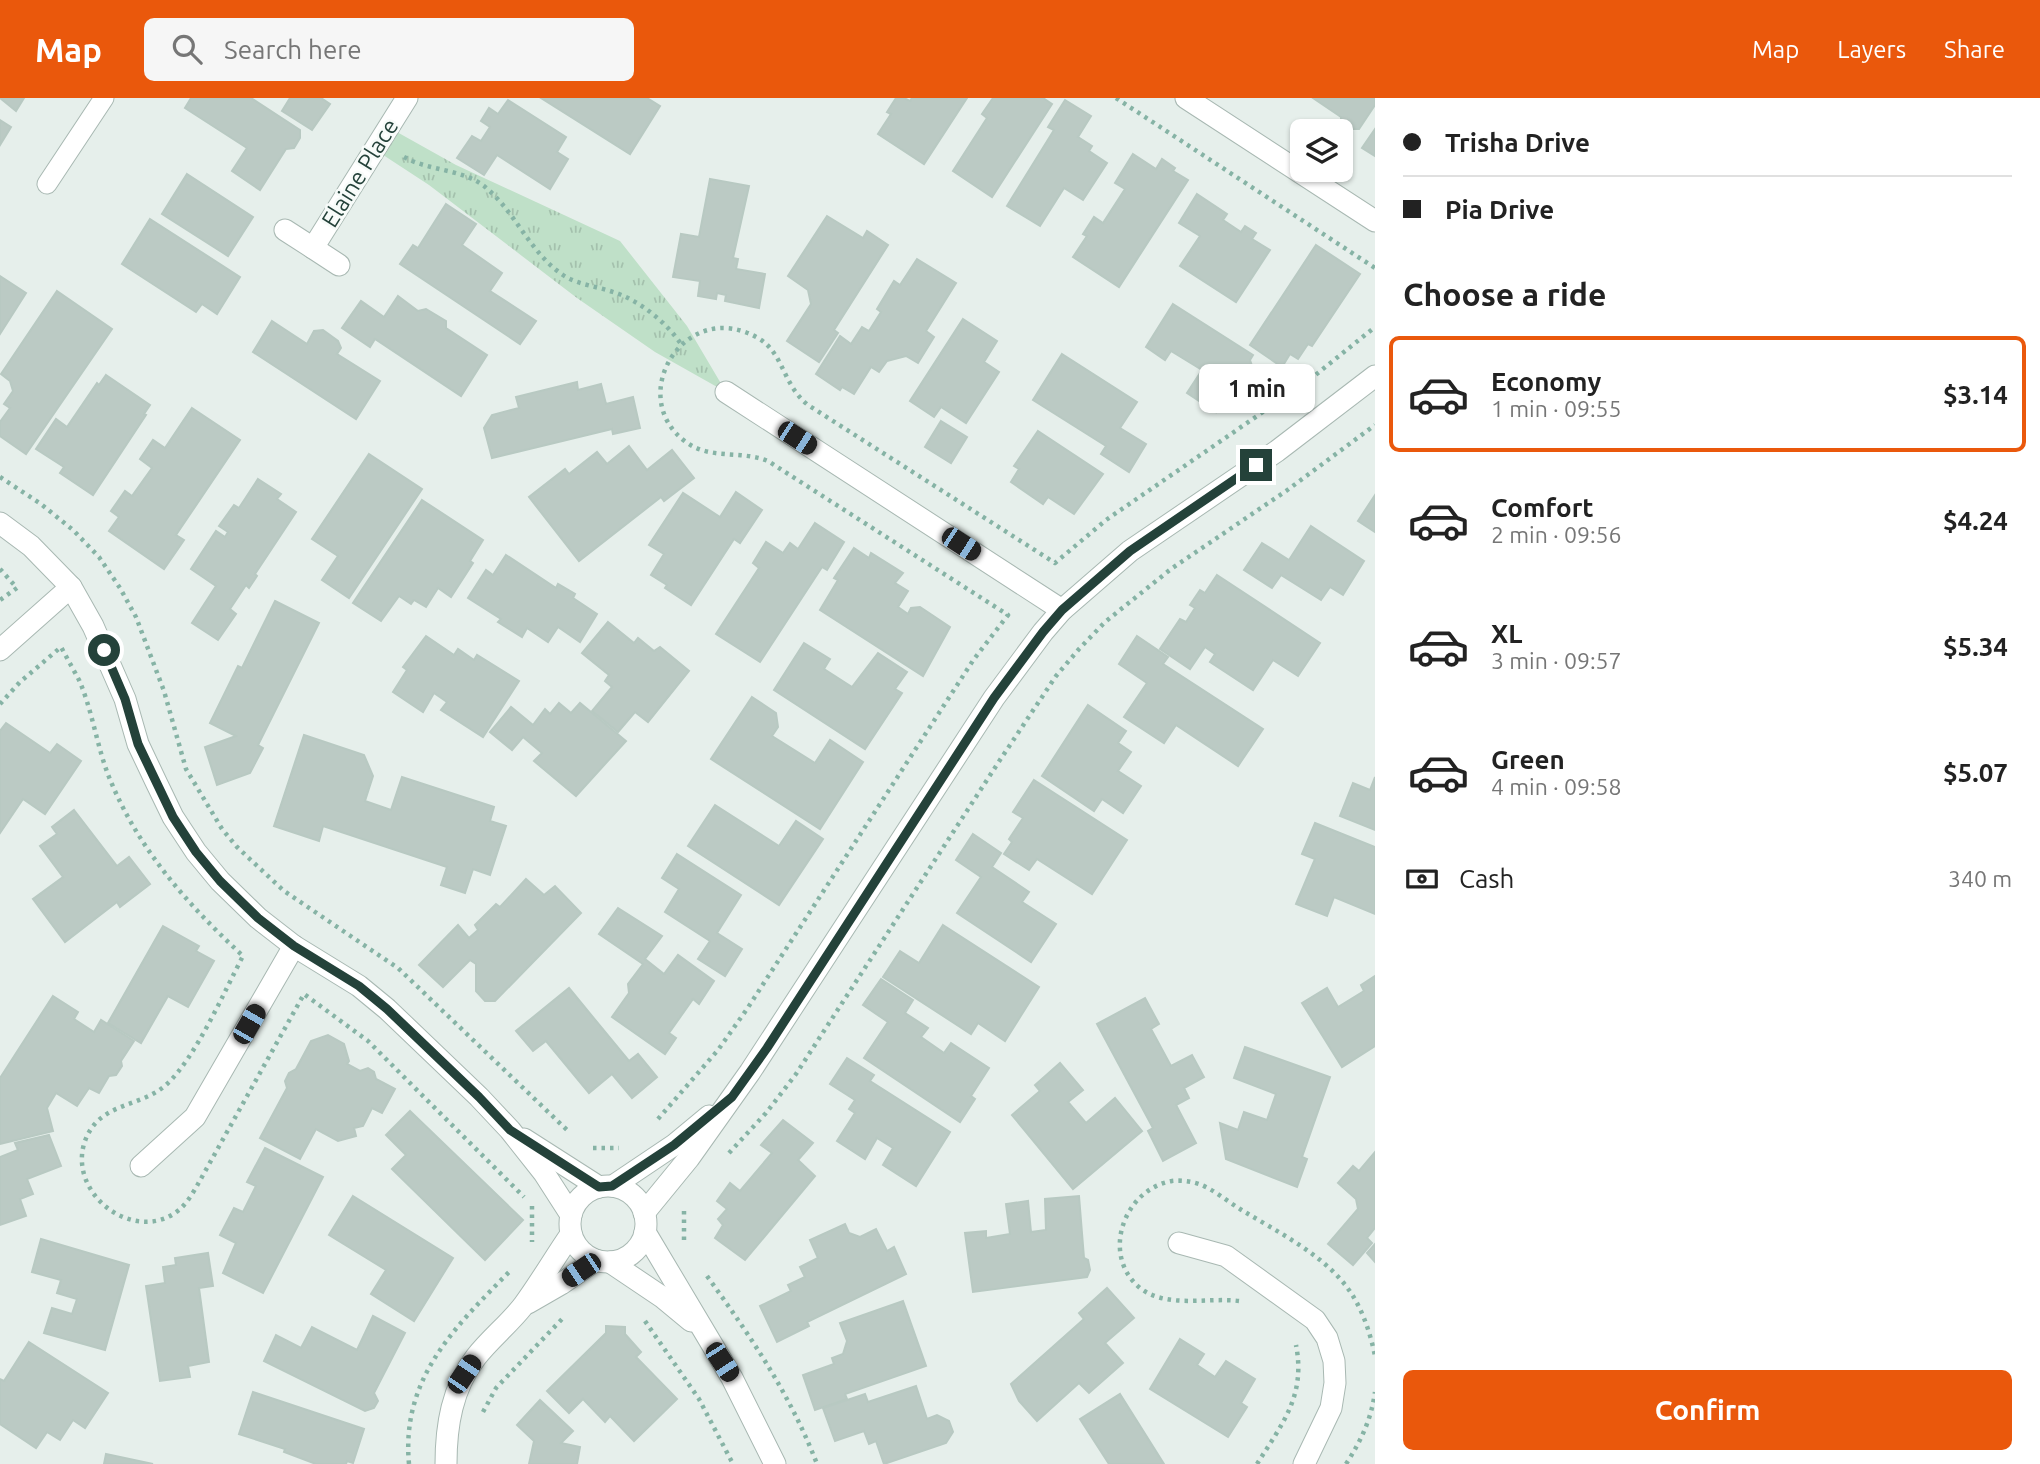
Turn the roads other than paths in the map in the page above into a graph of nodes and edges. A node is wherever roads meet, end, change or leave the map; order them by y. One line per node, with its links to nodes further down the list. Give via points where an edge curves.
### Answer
1 (104, 98): 4 (lane)
2 (407, 98): 7 (street, Elaine Place)
3 (1186, 98): 5 (street)
4 (47, 184)
5 (1375, 221)
6 (285, 230): 7 (street, Elaine Place)
7 (313, 248): 8 (street, Elaine Place)
8 (339, 265)
9 (1375, 376): 13 (street, via 1277,451 1130,551)
10 (726, 392): 13 (street)
11 (0, 523): 12 (street, via 31,546)
12 (71, 587): 14 (street); 15 (street, via 93,626 125,699 138,744 173,817 220,881)
13 (1062, 610): 16 (street, via 1005,682)
14 (0, 650)
15 (294, 946): 17 (street, via 387,1009); 18 (street, via 195,1117)
16 (732, 1097): 19 (street, via 674,1145); 20 (street)
17 (510, 1130): 19 (street); 21 (street, via 544,1173)
18 (141, 1166)
19 (606, 1186): 20 (street, via 633,1195); 21 (street, via 581,1196)
20 (645, 1223): 23 (street, via 640,1244 632,1253); 25 (street)
21 (571, 1224): 23 (street, via 576,1245); 24 (street)
22 (1179, 1243): 28 (street, via 1226,1256 1315,1320 1327,1338 1334,1361 1331,1408)
23 (603, 1261): 24 (street); 25 (street, via 662,1297)
24 (523, 1306): 26 (street, via 464,1374 454,1397)
25 (701, 1329): 27 (street, via 733,1378)
26 (446, 1464)
27 (775, 1464)
28 (1304, 1464)

